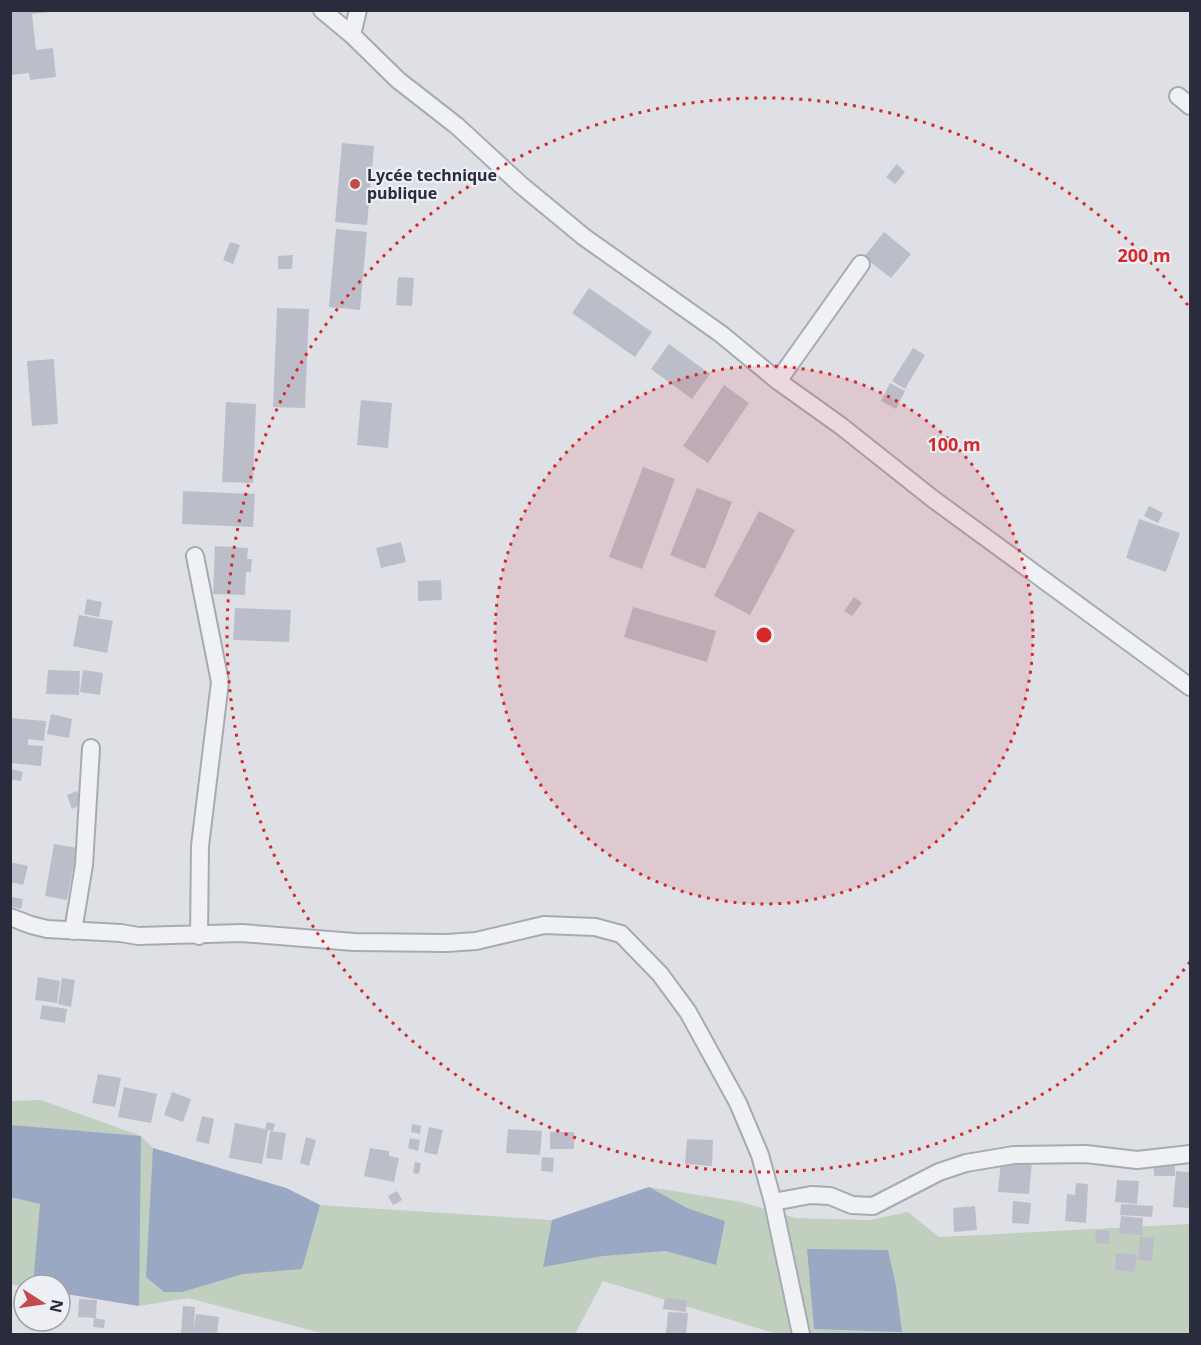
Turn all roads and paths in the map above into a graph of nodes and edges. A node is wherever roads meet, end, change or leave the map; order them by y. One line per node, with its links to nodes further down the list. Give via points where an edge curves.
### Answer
1 (321, 10): 3 (street)
2 (358, 10): 3 (street)
3 (352, 35): 5 (street, via 398,80 584,237 721,334)
4 (861, 264): 5 (street)
5 (778, 381): 7 (street)
6 (195, 556): 11 (street, via 220,682 200,846)
7 (1191, 687)
8 (91, 748): 10 (street, via 84,865)
9 (10, 917): 10 (street, via 39,927)
10 (73, 931): 11 (street)
11 (199, 936): 13 (street, via 242,933 447,944 544,925 596,927 621,934 660,974 710,1050 738,1103)
12 (1191, 1154): 13 (street, via 1137,1160 1086,1154 1014,1155 939,1172 873,1206 811,1195)
13 (773, 1202): 14 (street)
14 (801, 1335)

